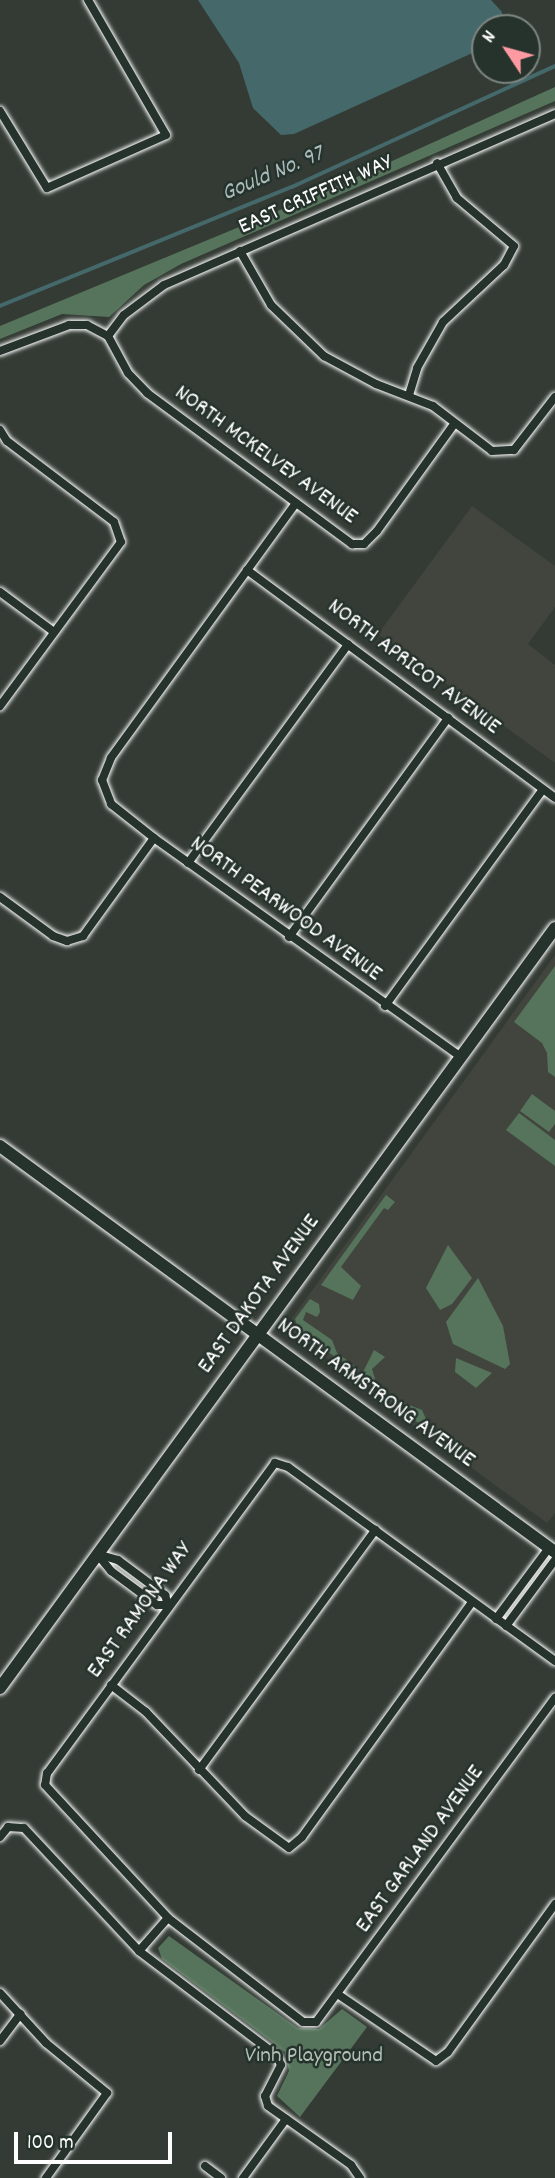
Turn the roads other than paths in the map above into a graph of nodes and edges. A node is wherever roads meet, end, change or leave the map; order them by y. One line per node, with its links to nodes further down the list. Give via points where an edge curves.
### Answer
1 (89, 0): 2 (street, via 166,135 47,188)
2 (0, 111)
3 (555, 114): 4 (street, EAST CRIFFITH WAY)
4 (437, 163): 5 (street, EAST CRIFFITH WAY); 8 (street, via 457,198 514,246 443,322 417,368)
5 (240, 251): 6 (street, EAST CRIFFITH WAY, via 164,285 124,315); 8 (street, via 255,284 298,335 324,356 376,384)
6 (108, 336): 7 (street, via 87,326 69,325); 12 (street, NORTH MCKELVEY AVENUE, via 128,373 147,393)
7 (0, 351)
8 (409, 395): 10 (street)
9 (555, 397): 10 (street, via 514,450 492,451)
10 (455, 423): 12 (street, NORTH MCKELVEY AVENUE, via 364,544 352,544)
11 (0, 430): 15 (street, via 7,441 114,522 121,542)
12 (296, 503): 13 (street)
13 (247, 570): 16 (street, NORTH APRICOT AVENUE); 21 (street, NORTH PEARWOOD AVENUE, via 111,758 102,780 111,804)
14 (0, 592): 15 (street)
15 (54, 632): 17 (street)
16 (348, 644): 18 (street, NORTH APRICOT AVENUE); 22 (street)
17 (0, 706)
18 (448, 718): 19 (street, NORTH APRICOT AVENUE); 25 (street)
19 (543, 789): 20 (street, NORTH APRICOT AVENUE); 26 (street)
20 (555, 798)
21 (154, 838): 22 (street, NORTH PEARWOOD AVENUE); 23 (street, via 83,936 67,941 53,936)
22 (188, 863): 25 (street, NORTH PEARWOOD AVENUE)
23 (0, 897)
24 (555, 928): 27 (street, EAST DAKOTA AVENUE)
25 (289, 937): 26 (street, NORTH PEARWOOD AVENUE)
26 (385, 1006): 27 (street, NORTH PEARWOOD AVENUE)
27 (461, 1057): 29 (street, EAST DAKOTA AVENUE)
28 (0, 1146): 29 (street, NORTH ARMSTRONG AVENUE)
29 (258, 1335): 31 (street, NORTH ARMSTRONG AVENUE); 32 (street, EAST DAKOTA AVENUE)
30 (375, 1530): 34 (street); 35 (street, EAST RAMONA WAY, via 288,1467 275,1463); 42 (street)
31 (552, 1550): 36 (street)
32 (97, 1554): 35 (street, via 111,1572 157,1605); 40 (street, EAST DAKOTA AVENUE)
33 (555, 1560): 37 (street)
34 (472, 1602): 36 (street); 42 (street, via 302,1837 289,1848 245,1816)
35 (168, 1605): 39 (street, EAST RAMONA WAY)
36 (496, 1619): 37 (street)
37 (506, 1626): 38 (street)
38 (555, 1661)
39 (111, 1685): 42 (street, via 146,1712); 45 (street, EAST RAMONA WAY, via 47,1773 45,1785)
40 (0, 1688)
41 (555, 1698): 48 (street, EAST GARLAND AVENUE)
42 (199, 1770)
43 (0, 1837): 46 (street, via 8,1827 24,1828)
44 (555, 1904): 48 (street, via 448,2052 436,2061)
45 (168, 1918): 46 (street); 48 (street, EAST GARLAND AVENUE, via 303,2022 316,2022)
46 (139, 1951): 51 (street, via 276,2056 281,2064 279,2075 265,2096 268,2106)
47 (0, 1993): 49 (street)
48 (339, 1995)
49 (20, 2014): 50 (street); 54 (street, via 46,2043 107,2093)
50 (0, 2041)
51 (286, 2119): 53 (street); 56 (street)
52 (205, 2166): 55 (street)
53 (361, 2176)
54 (46, 2178)
55 (221, 2178)
56 (243, 2178)

